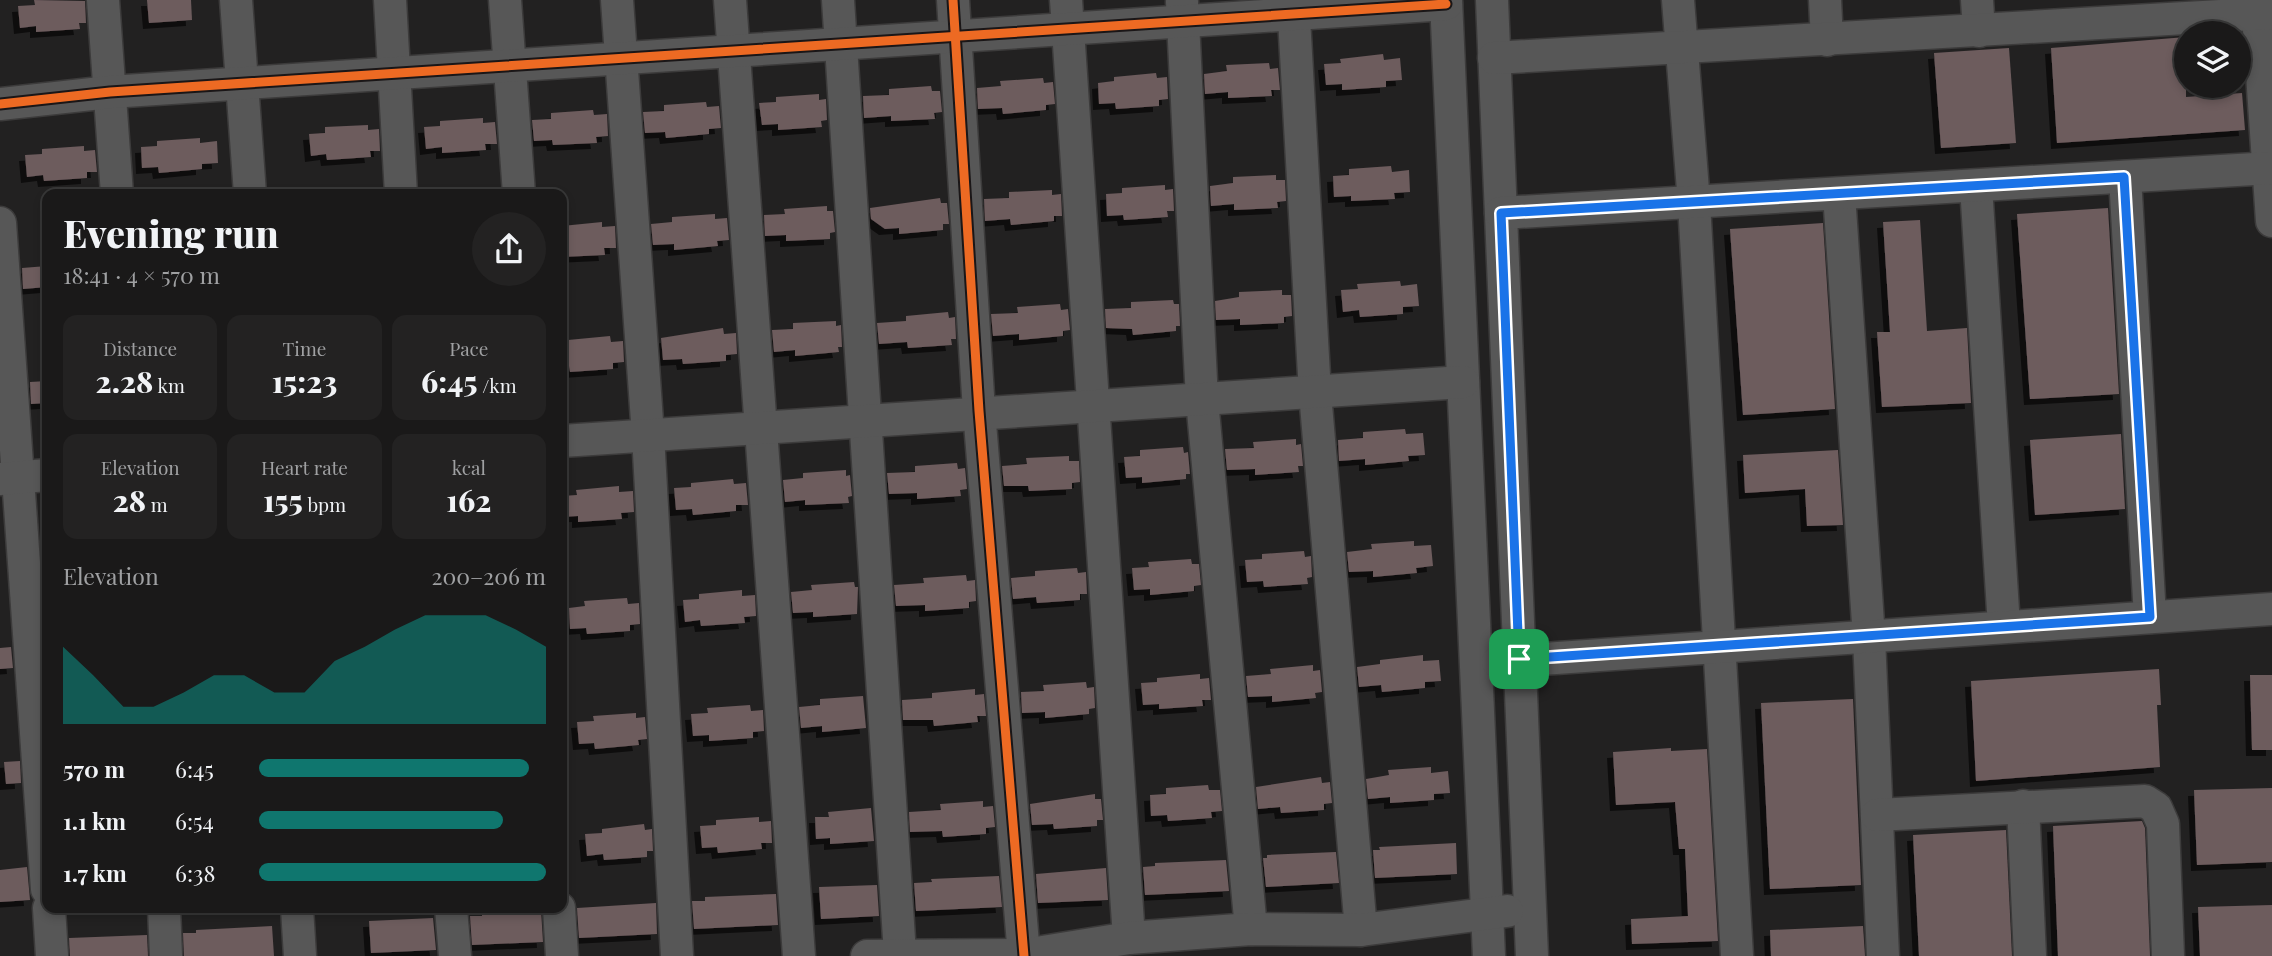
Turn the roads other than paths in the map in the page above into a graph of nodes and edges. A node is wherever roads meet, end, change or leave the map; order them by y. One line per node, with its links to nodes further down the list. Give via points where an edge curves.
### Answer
1 (103, 0): 29 (street)
2 (236, 0): 28 (street)
3 (390, 0): 27 (street)
4 (505, 0): 26 (street)
5 (617, 0): 24 (street)
6 (730, 0): 23 (street)
7 (838, 0): 21 (street)
8 (953, 0): 19 (street)
9 (1492, 0): 25 (street)
10 (1678, 0): 22 (street)
11 (1825, 0): 20 (street)
12 (1446, 2): 13 (street); 43 (street)
13 (1293, 7): 15 (street); 44 (street)
14 (2262, 9): 16 (street); 31 (street)
15 (1182, 11): 17 (street); 45 (street)
16 (2114, 11): 18 (street)
17 (1067, 15): 19 (street); 46 (street)
18 (1978, 15): 20 (street)
19 (956, 36): 21 (street); 47 (street)
20 (1827, 40): 22 (street)
21 (842, 43): 23 (street); 48 (street)
22 (1681, 48): 25 (street); 39 (street)
23 (735, 52): 24 (street); 49 (street)
24 (623, 58): 26 (street); 50 (street)
25 (1494, 58): 40 (street)
26 (512, 65): 27 (street); 37 (street)
27 (394, 74): 28 (street); 36 (street)
28 (241, 84): 29 (street); 35 (street)
29 (110, 92): 30 (street); 34 (street)
30 (0, 104)
31 (2271, 168): 32 (street); 41 (street)
32 (2124, 177): 33 (street); 54 (street)
33 (1976, 186): 38 (street); 55 (street)
34 (117, 189)
35 (250, 189)
36 (401, 189)
37 (519, 189)
38 (1839, 194): 39 (street); 56 (street)
39 (1694, 203): 40 (street); 57 (street)
40 (1501, 213): 58 (street)
41 (2272, 221)
42 (0, 223): 52 (street)
43 (1463, 382): 44 (street); 59 (street)
44 (1315, 393): 45 (street); 71 (street)
45 (1202, 400): 46 (street); 70 (street)
46 (1092, 406): 47 (street); 72 (street)
47 (979, 411): 48 (street); 84 (street)
48 (865, 419): 49 (street); 75 (street)
49 (762, 428): 50 (street); 82 (street)
50 (648, 435): 51 (street); 81 (street)
51 (567, 441)
52 (21, 477): 61 (street)
53 (2272, 609): 54 (street)
54 (2150, 617): 55 (street)
55 (2004, 626): 56 (street)
56 (1869, 638): 57 (street); 62 (street)
57 (1719, 646): 58 (street); 87 (street)
58 (1519, 659): 59 (street); 63 (street)
59 (1476, 664): 69 (street)
60 (2023, 806): 62 (street); 89 (street); 90 (street, via 2124,800 2145,801 2156,808 2163,824)
61 (42, 810)
62 (1877, 815): 88 (street)
63 (1529, 909): 69 (street); 86 (street)
64 (49, 913): 76 (street)
65 (163, 913): 77 (street)
66 (297, 913): 78 (street)
67 (451, 913): 79 (street)
68 (559, 913): 80 (street)
69 (1486, 913): 71 (street); 85 (street)
70 (1251, 929): 73 (street); 74 (street)
71 (1361, 930): 73 (street)
72 (1129, 938): 74 (street); 84 (street)
73 (1325, 944)
74 (1177, 945)
75 (882, 955): 83 (street); 84 (street)
76 (52, 956)
77 (166, 956)
78 (300, 956)
79 (455, 956)
80 (562, 956)
81 (677, 956)
82 (799, 956)
83 (867, 956)
84 (1024, 956)
85 (1489, 956)
86 (1532, 956)
87 (1737, 956)
88 (1883, 956)
89 (2031, 956)
90 (2168, 956)

